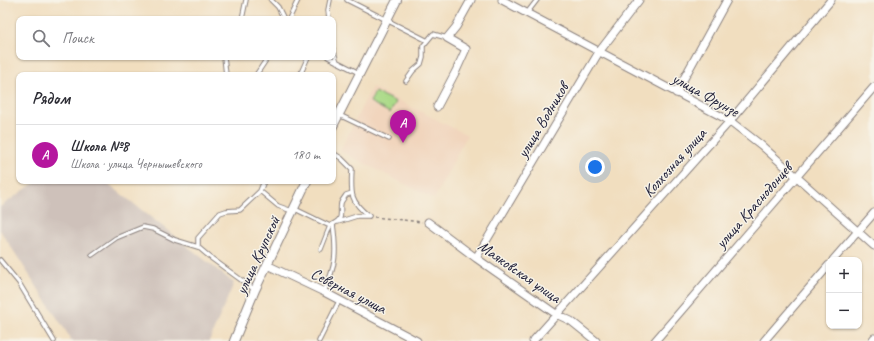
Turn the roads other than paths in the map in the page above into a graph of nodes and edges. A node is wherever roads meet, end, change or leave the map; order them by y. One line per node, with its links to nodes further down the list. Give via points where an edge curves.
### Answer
1 (246, 0): 15 (lane)
2 (272, 0): 16 (lane)
3 (298, 0): 17 (lane)
4 (330, 0): 18 (lane)
5 (347, 0): 13 (lane)
6 (397, 0): 19 (street)
7 (471, 0): 20 (street)
8 (502, 0): 14 (street, улица Фрунзе)
9 (538, 0): 14 (lane)
10 (639, 0): 22 (street, улица Водников)
11 (726, 0): 35 (street)
12 (832, 0): 38 (street, Колхозная улица)
13 (354, 1): 19 (lane)
14 (527, 13): 22 (street, улица Фрунзе)
15 (243, 16)
16 (283, 16)
17 (290, 16)
18 (329, 16)
19 (387, 20): 21 (lane); 32 (street)
20 (447, 38): 21 (lane, via 433,34); 36 (street, via 466,49)
21 (426, 40): 33 (lane, via 420,64)
22 (599, 52): 35 (street, улица Фрунзе); 57 (street, улица Водников)
23 (336, 59): 28 (lane)
24 (224, 60): 29 (lane)
25 (266, 60): 30 (lane)
26 (307, 60): 31 (lane)
27 (333, 60): 28 (lane)
28 (337, 62): 32 (lane)
29 (226, 72)
30 (258, 72)
31 (301, 72)
32 (359, 73): 37 (street)
33 (406, 81)
34 (874, 88): 41 (street, улица Краснодонцев)
35 (676, 93): 38 (street, улица Фрунзе)
36 (438, 107)
37 (336, 113): 39 (lane)
38 (730, 121): 41 (street, улица Фрунзе); 64 (street, Колхозная улица)
39 (389, 139)
40 (336, 155): 45 (lane, via 352,169)
41 (796, 177): 51 (street, улица Фрунзе); 72 (street, улица Краснодонцев)
42 (263, 184): 44 (lane)
43 (305, 184): 46 (street, улица Крупской)
44 (260, 191): 46 (lane, via 278,206); 53 (lane, via 240,210 220,213 198,238)
45 (352, 193): 48 (lane, via 346,195 341,202); 48 (lane, via 352,198 359,209 369,216 357,216)
46 (293, 210): 50 (lane); 59 (street, улица Крупской)
47 (874, 213): 51 (street)
48 (338, 222): 50 (lane)
49 (428, 222): 57 (street, Маяковская улица)
50 (332, 225): 54 (lane); 62 (lane, via 335,262)
51 (858, 232): 52 (street, улица Фрунзе); 56 (street)
52 (874, 246)
53 (198, 247): 55 (lane, via 143,227 116,238); 61 (lane)
54 (321, 248)
55 (92, 255)
56 (836, 257)
57 (476, 258): 64 (street, Маяковская улица)
58 (0, 260): 66 (lane, via 19,284)
59 (267, 265): 61 (street, улица Крупской); 62 (street, Северная улица)
60 (826, 269): 73 (street)
61 (255, 290): 67 (street, улица Крупской)
62 (324, 292): 63 (street, Северная улица)
63 (340, 301): 68 (lane); 69 (street, Северная улица)
64 (556, 314): 70 (street, Колхозная улица); 71 (street, Маяковская улица, via 571,320)
65 (874, 338): 74 (street)
66 (54, 341)
67 (234, 341)
68 (319, 341)
69 (417, 341)
70 (533, 341)
71 (596, 341)
72 (655, 341)
73 (764, 341)
74 (872, 341)

